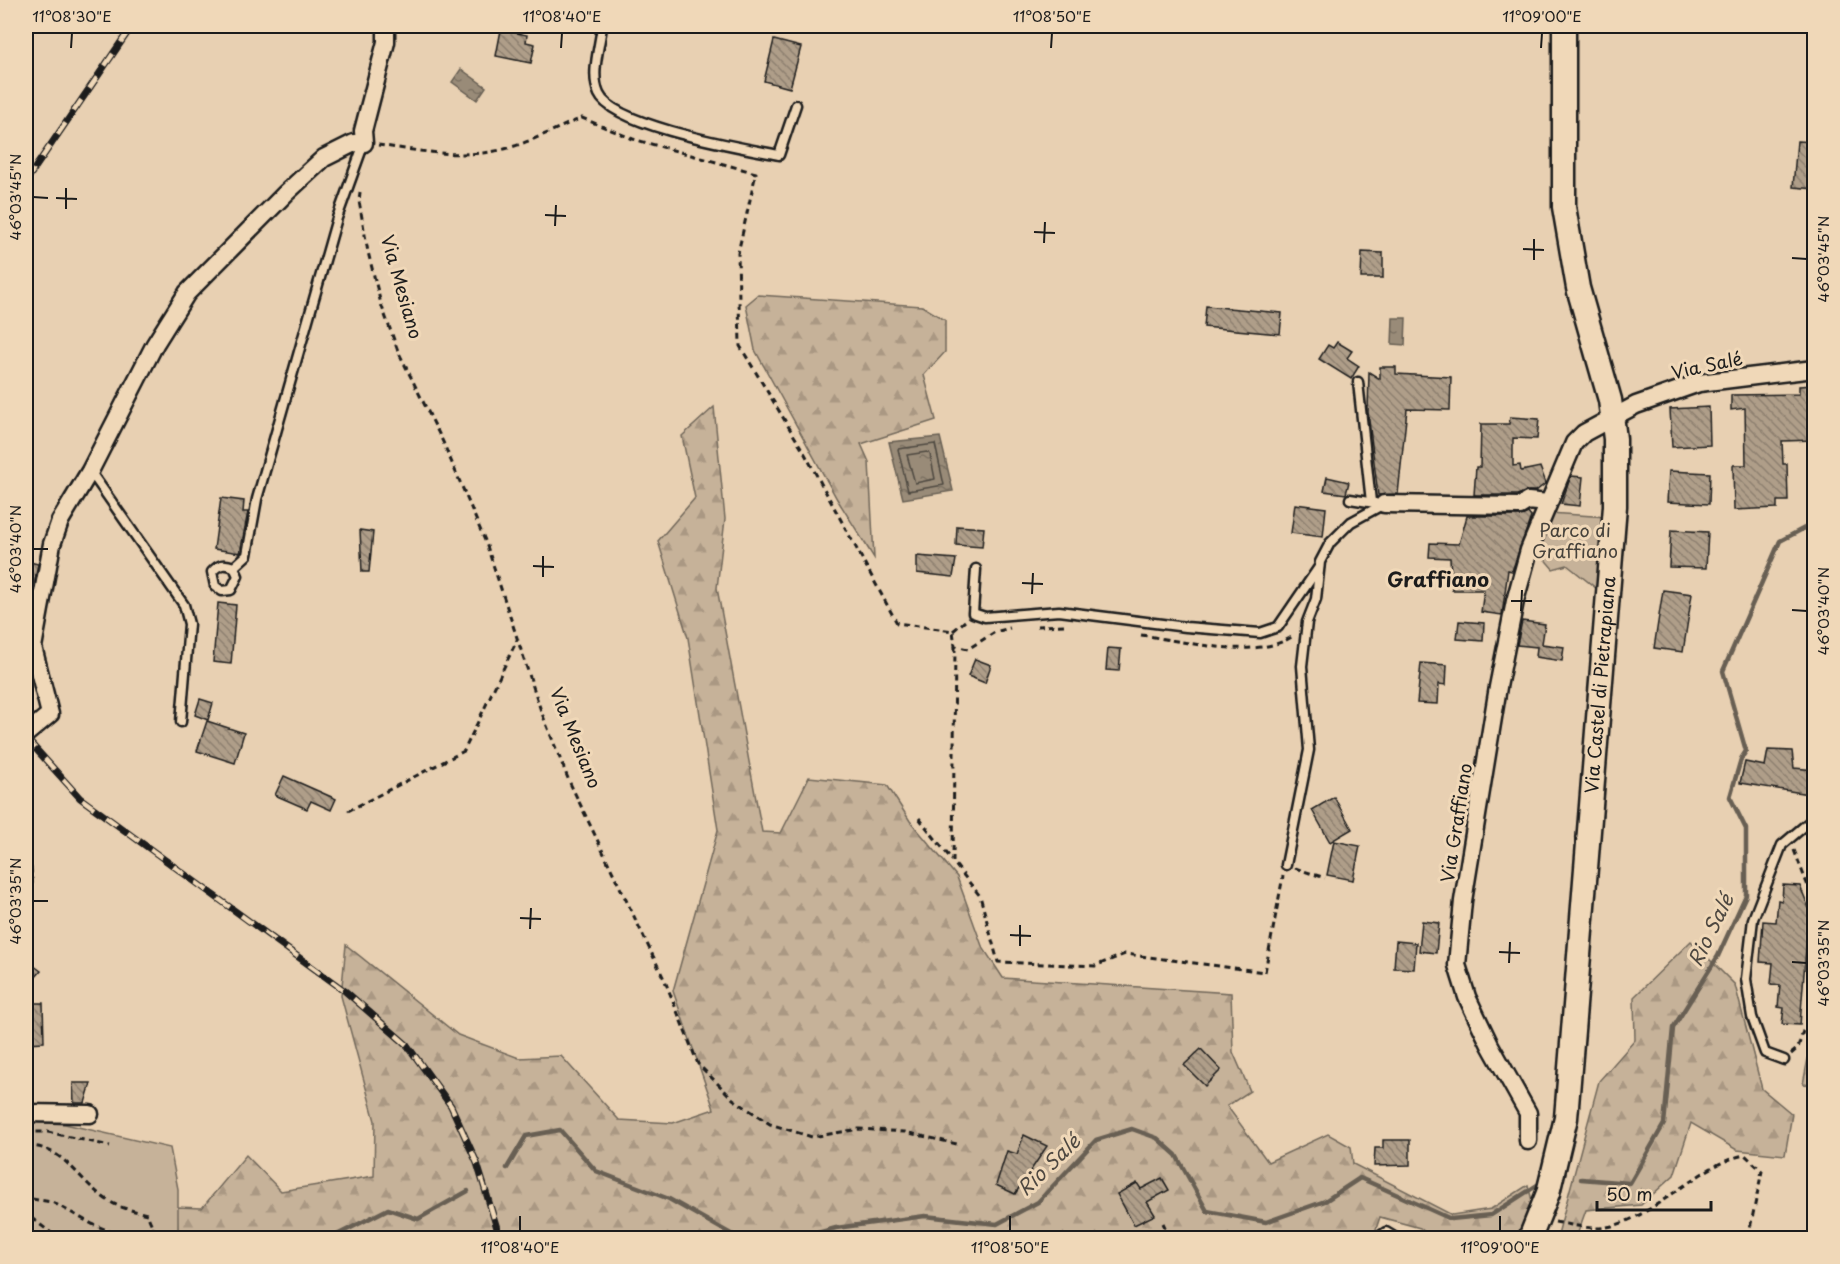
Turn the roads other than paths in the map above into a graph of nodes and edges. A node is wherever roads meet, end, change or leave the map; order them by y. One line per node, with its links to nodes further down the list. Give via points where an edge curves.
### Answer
1 (386, 26): 5 (street, via 386,42 363,131)
2 (602, 26): 4 (lane, via 595,77 599,95 629,118 779,155)
3 (1564, 26): 8 (main road, Via Castel di Pietrapiana, via 1563,207 1578,288)
4 (796, 105)
5 (364, 144): 9 (street, via 354,143 324,158 188,293 155,344); 13 (lane, via 337,218 257,499 248,555)
6 (1815, 369): 8 (street, Via Salé, via 1700,383 1636,405)
7 (1358, 382): 11 (lane)
8 (1613, 419): 12 (street, Via Graffiano, via 1584,433 1574,443); 24 (main road, Via Castel di Pietrapiana, via 1614,530 1570,1073 1561,1142)
9 (90, 471): 16 (lane, via 184,605 189,624); 17 (street, via 60,521 52,544 33,647 46,717)
10 (1350, 499): 11 (lane)
11 (1378, 503): 12 (street, via 1474,507 1520,506 1528,501); 14 (lane, via 1330,543)
12 (1548, 503): 23 (street, Via Graffiano, via 1521,573 1508,633 1463,901 1457,964 1480,1026 1528,1113)
13 (234, 567)
14 (1319, 567): 15 (lane, via 1278,627 1260,633 1059,611 986,617 973,613); 19 (lane, via 1302,666 1310,750)
15 (976, 569)
16 (181, 722)
17 (26, 734)
18 (1815, 819): 20 (lane, via 1782,845 1753,919 1746,979 1752,1017 1765,1053)
19 (1286, 865)
20 (1784, 1060)
21 (26, 1113): 22 (street)
22 (90, 1114)
23 (1528, 1141)
24 (1534, 1228)
25 (1377, 1239): 26 (lane, via 1386,1232)
26 (1396, 1239)

